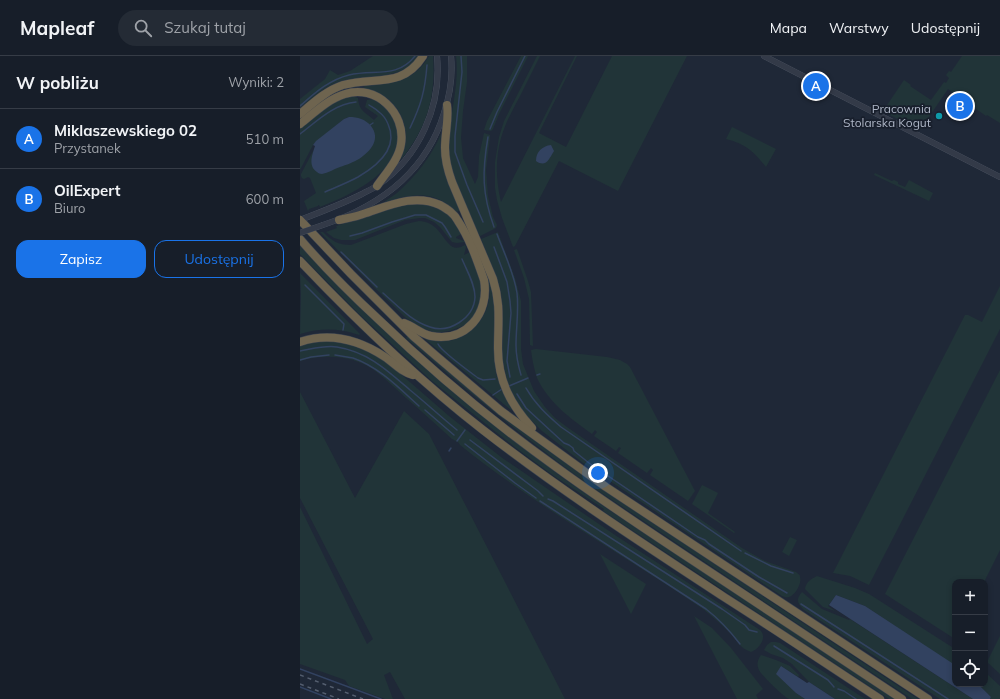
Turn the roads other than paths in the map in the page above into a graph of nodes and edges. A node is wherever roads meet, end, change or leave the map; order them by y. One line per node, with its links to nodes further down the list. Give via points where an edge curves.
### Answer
1 (423, 56): 6 (highway, via 417,65 405,74 389,79 344,85 328,92)
2 (437, 56): 9 (street, via 437,86 427,124 400,166)
3 (451, 56): 5 (street, via 451,83)
4 (764, 56): 8 (street)
5 (447, 105): 11 (street, via 436,135 422,159 409,174 380,199); 18 (highway, via 445,157 452,182 495,286 499,312 500,371 519,413)
6 (300, 114)
7 (300, 124): 9 (highway, via 330,101 347,93 368,94 385,102 400,123 401,144 390,168)
8 (1000, 177)
9 (377, 186): 10 (street, via 341,205)
10 (300, 220): 15 (highway)
11 (339, 220): 12 (street, bridge); 15 (highway, via 408,200 425,200 447,209 458,221 467,237 486,287 485,300 478,316 461,332 440,337 424,334)
12 (300, 233)
13 (300, 239): 20 (highway, via 408,348 512,435 605,502)
14 (300, 261): 17 (highway, via 357,319)
15 (396, 320): 18 (highway, via 501,411)
16 (300, 342): 17 (highway, via 330,337 356,342 378,352 402,370)
17 (424, 381): 19 (highway, via 483,430 602,516)
18 (544, 441): 21 (highway, via 606,487)
19 (880, 699)
20 (902, 699)
21 (928, 699)

